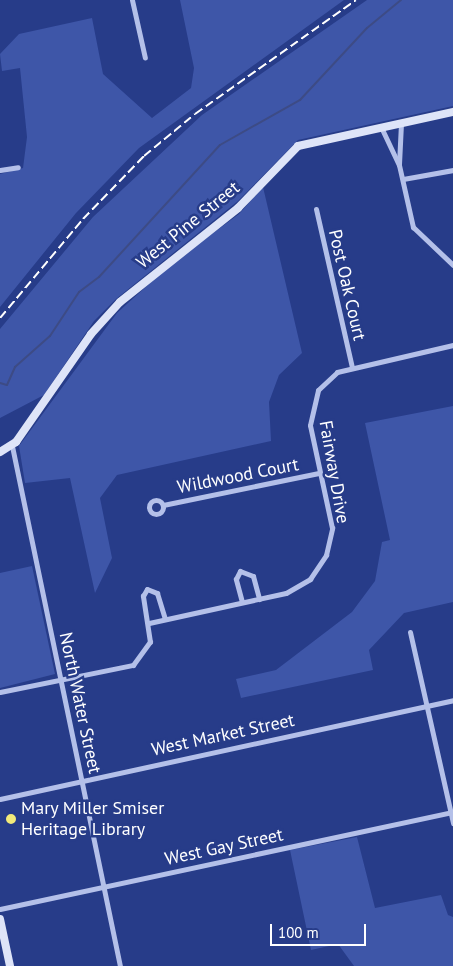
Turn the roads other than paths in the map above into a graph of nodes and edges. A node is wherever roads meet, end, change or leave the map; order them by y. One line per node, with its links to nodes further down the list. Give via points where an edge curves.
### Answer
1 (132, 0): 2 (street)
2 (145, 58)
3 (453, 112): 4 (street, West Pine Street)
4 (401, 123): 5 (street, West Pine Street); 6 (street)
5 (381, 127): 6 (street); 15 (street, West Pine Street, via 298,146 238,208 120,302 91,334)
6 (399, 165): 10 (street)
7 (18, 167): 8 (street)
8 (0, 170)
9 (453, 170): 10 (street)
10 (403, 180): 12 (street, via 413,227)
11 (316, 209): 14 (street, Post Oak Court)
12 (453, 265)
13 (453, 345): 14 (street, Fairway Drive)
14 (352, 367): 17 (street, Fairway Drive, via 324,380 312,400 310,425)
15 (12, 446): 16 (street, West Pine Street); 24 (street, North Water Street)
16 (0, 452)
17 (320, 474): 18 (street, Wildwood Court); 19 (street, Fairway Drive, via 332,528 320,567 298,587)
18 (163, 505)
19 (259, 598): 20 (street, Fairway Drive); 20 (street, via 253,576 240,571 236,579)
20 (242, 602): 21 (street, Fairway Drive)
21 (164, 619): 22 (street, Fairway Drive); 22 (street, via 157,593 147,589 143,596)
22 (149, 622): 24 (street, via 146,653 133,665)
23 (410, 632): 27 (street)
24 (61, 679): 25 (street); 28 (street, North Water Street)
25 (0, 692)
26 (453, 700): 27 (street, West Market Street)
27 (427, 705): 28 (street, West Market Street); 30 (street)
28 (82, 779): 29 (street, West Market Street); 32 (street, North Water Street)
29 (0, 798)
30 (452, 812): 31 (street); 32 (street, West Gay Street)
31 (453, 823)
32 (104, 886): 33 (street, West Gay Street); 36 (street, North Water Street)
33 (0, 909)
34 (0, 919): 35 (street)
35 (10, 966)
36 (120, 966)

